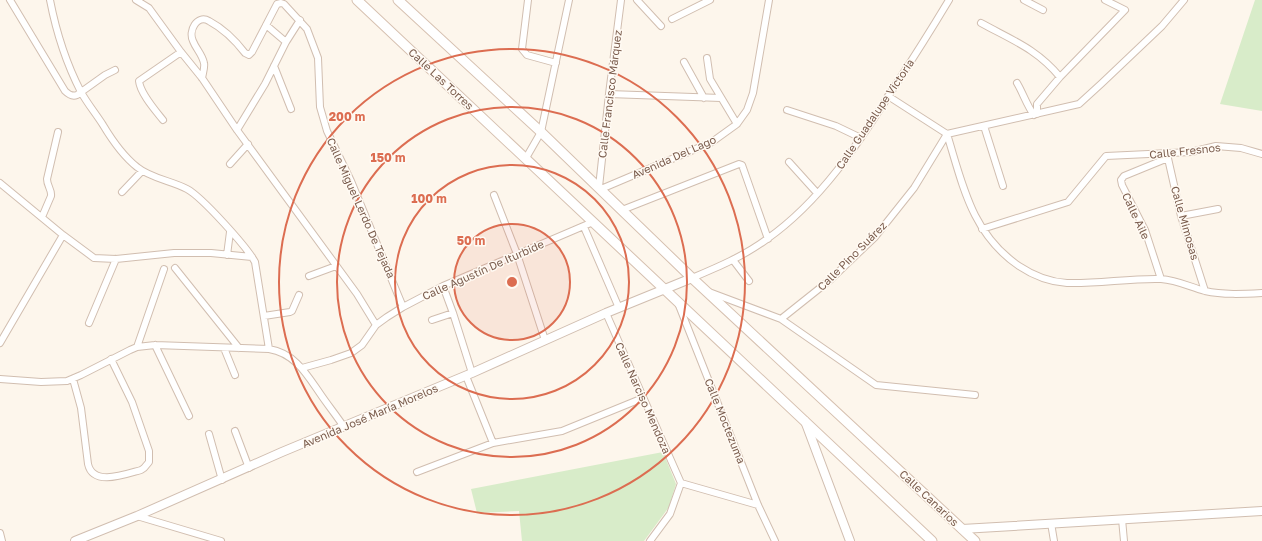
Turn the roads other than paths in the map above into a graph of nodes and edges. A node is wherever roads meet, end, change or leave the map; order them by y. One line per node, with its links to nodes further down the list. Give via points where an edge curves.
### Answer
1 (10, 0): 32 (street, via 65,91 71,96)
2 (50, 0): 32 (street, via 65,56)
3 (136, 0): 23 (street, via 148,8)
4 (357, 0): 51 (main road, Calle Las Torres)
5 (398, 0): 45 (main road)
6 (528, 0): 26 (street, via 522,49 528,55)
7 (569, 0): 26 (street)
8 (621, 0): 33 (street, Calle Francisco Márquez)
9 (637, 0): 21 (street)
10 (710, 0): 17 (street)
11 (769, 0): 41 (street, Avenida Del Lago, via 753,93 747,110)
12 (949, 0): 34 (street, Calle Guadalupe Victoria)
13 (1024, 0): 16 (street)
14 (1105, 0): 29 (street, via 1125,10)
15 (1184, 0): 39 (street, via 1162,26 1079,104)
16 (1044, 10)
17 (672, 19)
18 (300, 20): 20 (street, Calle Miguel Lerdo De Tejada, via 281,3 277,4); 22 (street); 90 (street, Calle Miguel Lerdo De Tejada, via 307,29 318,58 320,107 327,131 351,181)
19 (981, 23): 29 (street, via 1026,46 1050,65)
20 (266, 25): 22 (street); 30 (street, via 249,55 245,54 222,28 206,19 195,23 192,40 201,52 204,64)
21 (661, 26)
22 (286, 42): 27 (street)
23 (181, 52): 30 (street); 40 (street, via 139,81 144,94)
24 (707, 58): 36 (street, via 710,79)
25 (684, 62): 35 (street)
26 (556, 64): 45 (street)
27 (274, 66): 37 (street); 43 (street)
28 (115, 70): 32 (street)
29 (1060, 77): 39 (street, via 1037,104)
30 (202, 78): 43 (street)
31 (1017, 83): 39 (street, via 1030,110)
32 (81, 92): 54 (street, via 112,139)
33 (609, 94): 35 (street); 57 (street, Calle Francisco Márquez)
34 (888, 96): 46 (street); 47 (street, Calle Guadalupe Victoria)
35 (704, 98): 36 (street)
36 (722, 98): 41 (street)
37 (291, 109)
38 (787, 110): 47 (street, via 836,126)
39 (1036, 114): 42 (street)
40 (162, 120)
41 (737, 124): 57 (street, Avenida Del Lago, via 712,142)
42 (984, 126): 46 (street); 56 (street)
43 (238, 130): 48 (street)
44 (58, 132): 64 (street, via 47,179 52,196)
45 (541, 132): 51 (street); 57 (main road, Calle Canarios)
46 (947, 134): 67 (street, via 966,197); 95 (street, Calle Pino Suárez, via 914,188 875,237 830,280)
47 (861, 138): 59 (street, Calle Guadalupe Victoria)
48 (248, 144): 53 (street); 76 (street)
49 (1262, 154): 50 (street, Calle Fresnos, via 1241,148 1216,146)
50 (1167, 156): 63 (street, Calle Mimosas); 67 (street, Calle Fresnos, via 1106,156 1068,202); 81 (street, Calle Aile, via 1124,176 1121,180 1145,230)
51 (526, 158): 65 (main road, Calle Las Torres)
52 (789, 162): 59 (street)
53 (230, 164)
54 (142, 171): 58 (street); 68 (street, via 188,190 202,201)
55 (0, 183): 64 (street)
56 (1003, 186)
57 (600, 188): 62 (main road, Calle Canarios)
58 (122, 192)
59 (818, 193): 70 (street, Calle Guadalupe Victoria)
60 (494, 195): 71 (street)
61 (1218, 209): 63 (street)
62 (622, 210): 70 (street, via 739,164 742,165); 80 (main road, Calle Canarios)
63 (1181, 216): 86 (street, Calle Mimosas)
64 (42, 217): 69 (street)
65 (593, 222): 66 (street, Calle Agustín De Iturbide); 84 (main road, Calle Las Torres)
66 (584, 227): 71 (street, Calle Agustín De Iturbide); 91 (street)
67 (982, 229): 81 (street, via 1009,259 1045,280 1066,283)
68 (230, 232): 72 (street); 73 (street)
69 (63, 235): 74 (street, via 94,258); 100 (street)
70 (768, 239): 75 (street, Calle Guadalupe Victoria)
71 (517, 254): 83 (street, Calle Agustín De Iturbide); 99 (street)
72 (227, 255): 73 (street); 74 (street, via 174,253)
73 (252, 257): 94 (street)
74 (116, 259): 97 (street)
75 (733, 260): 80 (street, Calle Guadalupe Victoria); 82 (street)
76 (336, 266): 79 (street); 98 (street)
77 (175, 268): 104 (street)
78 (164, 269): 102 (street)
79 (309, 276)
80 (692, 278): 84 (street, Calle Guadalupe Victoria); 85 (main road, Calle Canarios)
81 (1161, 279): 86 (street, via 1177,281)
82 (749, 281)
83 (443, 286): 90 (street, Calle Agustín De Iturbide); 92 (street)
84 (665, 289): 89 (main road); 91 (street, Avenida José María Morelos)
85 (706, 291): 95 (street); 129 (main road, Calle Canarios)
86 (1205, 291): 87 (street)
87 (1262, 293)
88 (299, 296): 94 (street, via 290,312)
89 (676, 300): 115 (main road); 124 (street, Calle Moctezuma)
90 (403, 307): 98 (street, Calle Agustín De Iturbide)
91 (619, 308): 93 (street, Avenida José María Morelos)
92 (453, 313): 96 (street); 109 (street)
93 (606, 313): 99 (street, Avenida José María Morelos); 113 (street, Calle Narciso Mendoza)
94 (264, 316): 105 (street)
95 (781, 319): 112 (street, via 876,385)
96 (432, 320)
97 (89, 323)
98 (376, 325): 107 (street, Calle Agustín De Iturbide, via 362,345 351,353)
99 (545, 340): 109 (street, Avenida José María Morelos)
100 (0, 343)
101 (155, 345): 102 (street); 103 (street); 114 (street)
102 (136, 347): 106 (street)
103 (224, 348): 104 (street); 108 (street)
104 (239, 348): 105 (street)
105 (269, 349): 107 (street, via 288,355)
106 (111, 359): 111 (street); 111 (street, via 132,402 149,451 149,462 141,470 112,477 99,476 92,472 88,464 81,408)
107 (302, 368): 116 (street)
108 (235, 375)
109 (469, 375): 116 (street, Avenida José María Morelos); 119 (street)
110 (0, 379): 111 (street, via 55,382)
111 (73, 379)
112 (974, 395)
113 (643, 398): 119 (street, via 562,431); 123 (street, Calle Narciso Mendoza)
114 (189, 416)
115 (804, 420): 131 (main road); 137 (street)
116 (344, 427): 120 (street, Avenida José María Morelos)
117 (235, 431): 120 (street)
118 (209, 434): 122 (street)
119 (493, 443): 121 (street)
120 (249, 468): 122 (street, Avenida José María Morelos)
121 (416, 472)
122 (222, 480): 126 (street, Avenida José María Morelos)
123 (681, 483): 124 (street); 132 (street, via 670,514)
124 (758, 505): 136 (street, Calle Moctezuma)
125 (1262, 511): 127 (street, Calle Canarios)
126 (137, 516): 134 (street, Avenida José María Morelos); 135 (street)
127 (1122, 519): 128 (street, Calle Canarios); 140 (street)
128 (1051, 523): 129 (street, Calle Canarios); 139 (street)
129 (962, 529): 138 (main road)
130 (0, 534): 133 (street)
131 (930, 539)
132 (652, 540)
133 (2, 541)
134 (76, 541)
135 (221, 541)
136 (775, 541)
137 (850, 541)
138 (975, 541)
139 (1054, 541)
140 (1124, 541)

